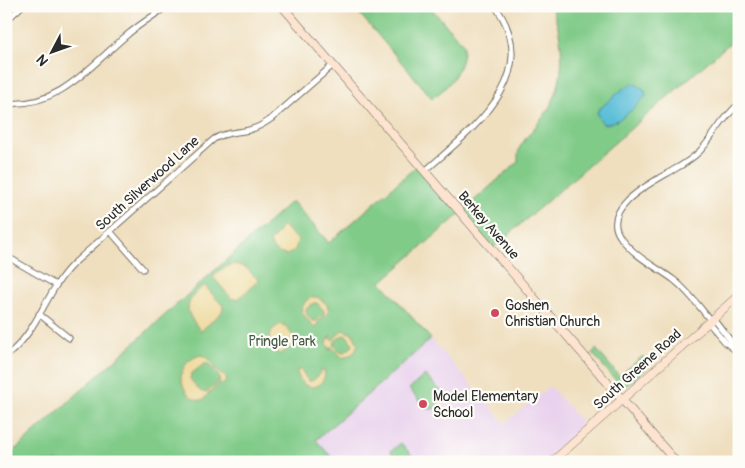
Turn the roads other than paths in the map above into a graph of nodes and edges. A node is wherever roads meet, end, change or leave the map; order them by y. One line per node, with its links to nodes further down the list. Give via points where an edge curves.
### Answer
1 (22, 6): 5 (street)
2 (282, 6): 6 (street, Berkey Avenue)
3 (495, 6): 9 (street, via 506,27 512,51 506,85 475,126)
4 (165, 7): 7 (street, via 133,29 62,91 37,101)
5 (6, 21)
6 (333, 65): 9 (street, Berkey Avenue); 10 (street, South Silverwood Lane, via 263,124 214,139)
7 (6, 103)
8 (739, 104): 16 (street, via 699,151 639,191 620,209 615,221 620,237 634,252 676,282)
9 (425, 171): 20 (street, Berkey Avenue)
10 (110, 231): 12 (street); 13 (street, South Silverwood Lane)
11 (6, 256): 13 (street)
12 (143, 269)
13 (56, 284): 15 (street, South Silverwood Lane)
14 (739, 295): 16 (street, South Greene Road)
15 (39, 314): 17 (street); 19 (street, South Silverwood Lane, via 23,341)
16 (710, 320): 18 (street); 20 (street, South Greene Road)
17 (69, 338)
18 (739, 352)
19 (6, 356)
20 (622, 399): 21 (street, South Greene Road); 22 (street, Berkey Avenue)
21 (552, 462)
22 (676, 462)

